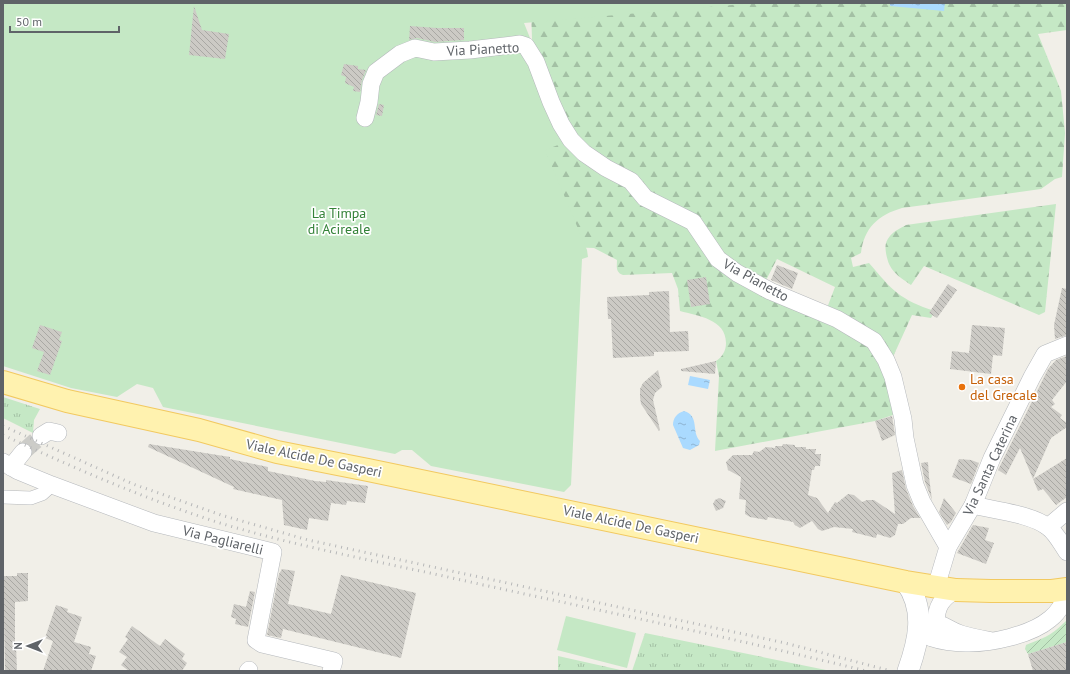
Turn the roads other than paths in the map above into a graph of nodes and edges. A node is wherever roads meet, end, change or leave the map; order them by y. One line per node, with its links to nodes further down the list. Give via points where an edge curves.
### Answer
1 (365, 118): 16 (street, Via Pianetto, via 370,84 376,72 400,54 415,48 434,52 520,44 526,46 536,62 561,124 571,140 584,153 632,181 645,198 693,222 718,259 737,272 770,291 837,319 874,341 893,377 915,485)
2 (1067, 345): 9 (street, Via Santa Caterina, via 1045,354)
3 (3, 382): 4 (main road, Viale Alcide De Gasperi, via 67,400)
4 (199, 430): 18 (main road, Viale Alcide De Gasperi, via 278,441); 19 (main road, Viale Alcide De Gasperi, via 277,452)
5 (58, 433): 6 (street, via 49,431)
6 (41, 436)
7 (23, 452): 8 (street)
8 (7, 464): 10 (street)
9 (982, 481): 12 (street, Via Santa Caterina); 13 (street, via 986,492)
10 (52, 485): 11 (street, via 42,494 31,498); 23 (street, Via Pagliarelli, via 154,523 273,552 256,640 262,644 334,661)
11 (3, 497)
12 (973, 506): 13 (street); 16 (street, Via Santa Caterina)
13 (1002, 511): 15 (street, via 1035,520)
14 (1067, 511): 15 (street)
15 (1048, 527): 17 (street)
16 (948, 547): 18 (street, Via Santa Caterina)
17 (1067, 552)
18 (939, 577): 20 (main road, Viale Alcide De Gasperi)
19 (906, 582): 21 (main road, Viale Alcide De Gasperi); 22 (street, via 917,600 920,616)
20 (1061, 587): 21 (main road, Viale Alcide De Gasperi); 22 (street, via 1065,601 1051,618 1036,628 992,641 964,644 932,638)
21 (956, 590): 22 (street, via 941,601)
22 (927, 627): 24 (street)
23 (331, 671)
24 (908, 671)

